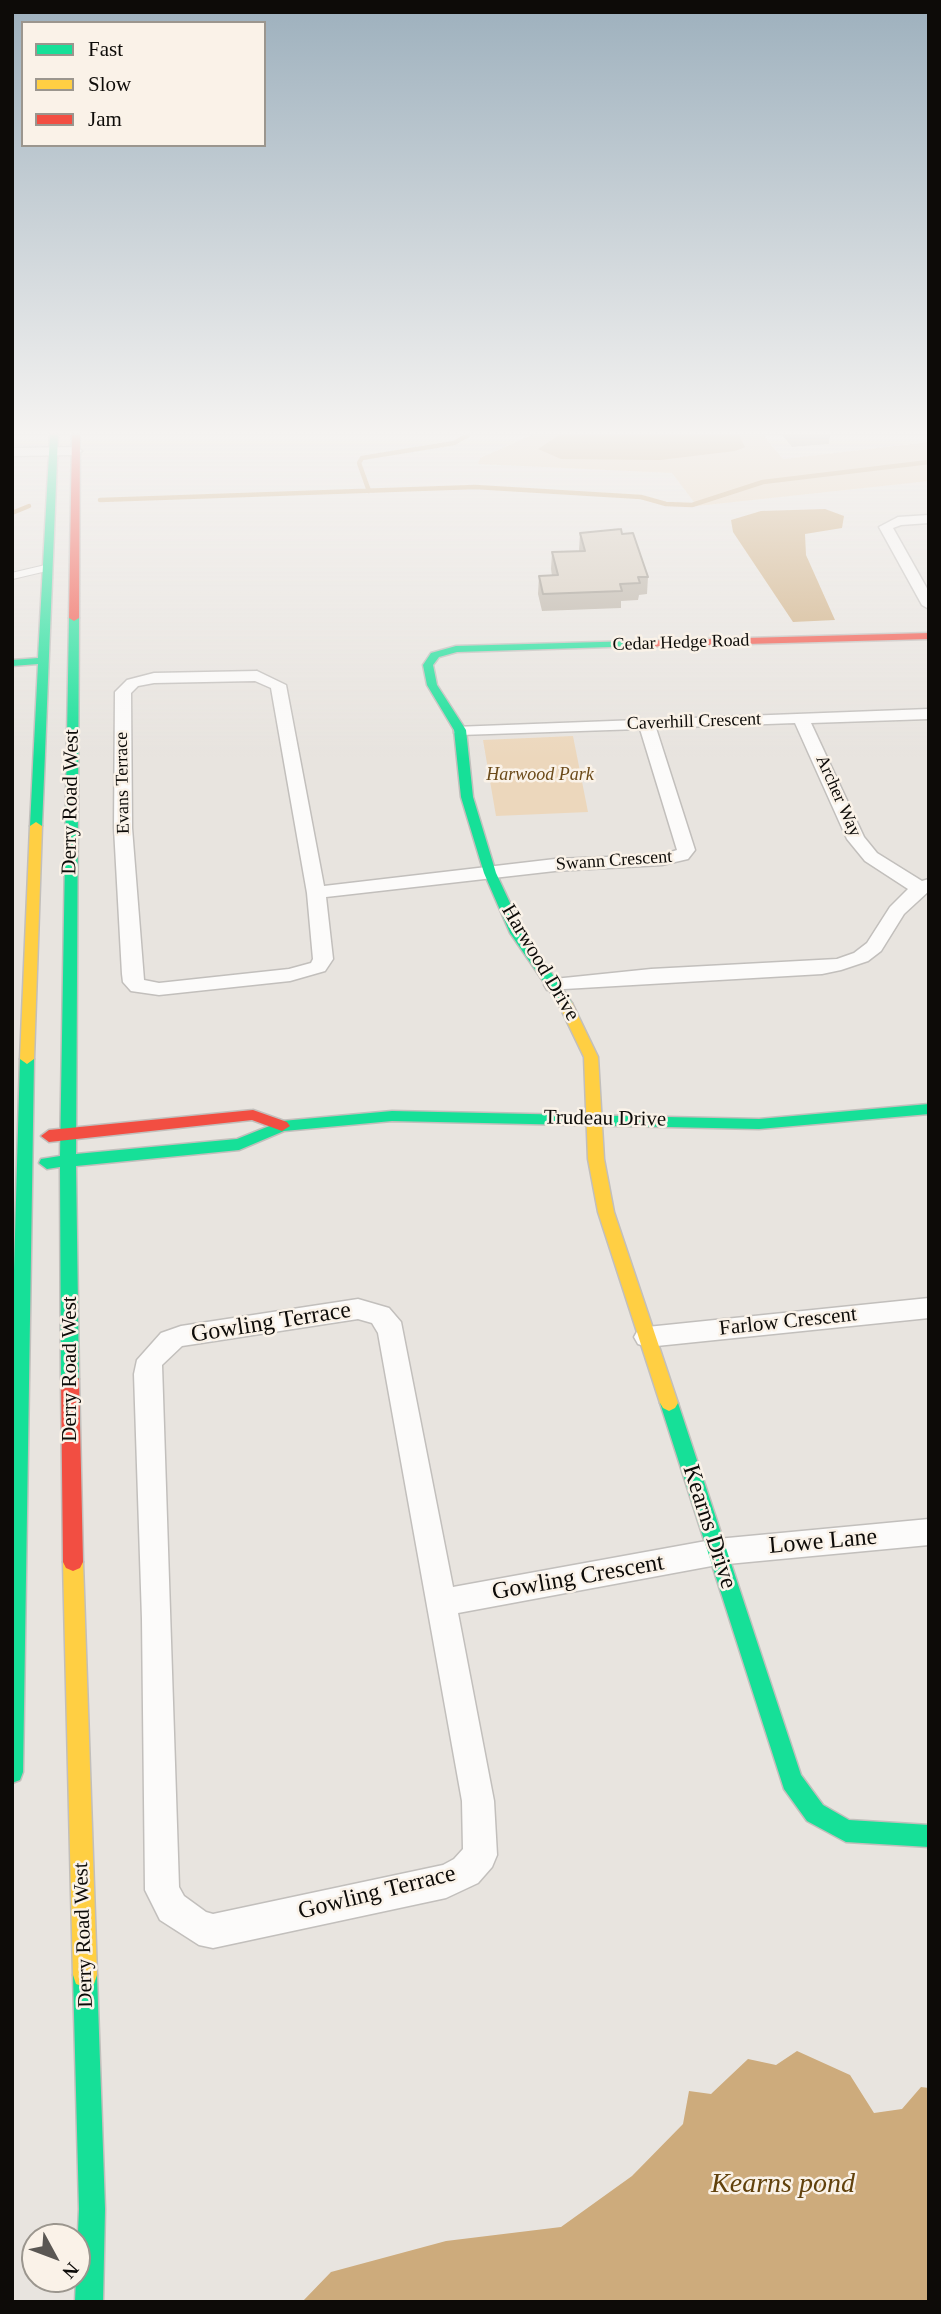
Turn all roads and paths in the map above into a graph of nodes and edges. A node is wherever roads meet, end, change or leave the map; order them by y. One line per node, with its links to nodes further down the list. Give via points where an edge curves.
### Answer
1 (47, 543): 4 (main road, Derry Road West)
2 (74, 543): 22 (main road, Derry Road West)
3 (895, 543): 6 (street)
4 (46, 568): 5 (lane); 9 (main road, Derry Road West)
5 (12, 576)
6 (929, 605)
7 (929, 636): 8 (main road, Cedar Hedge Road, via 456,649)
8 (435, 654): 14 (main road, Harwood Drive, via 428,662 432,685)
9 (42, 661): 10 (main road); 23 (main road, Derry Road West)
10 (12, 663)
11 (929, 714): 12 (street, Caverhill Crescent)
12 (801, 719): 13 (street, Caverhill Crescent); 16 (street, Archer Way, via 856,839 871,857)
13 (646, 723): 14 (street, Caverhill Crescent); 15 (street, Swann Crescent, via 684,842 682,855)
14 (460, 730): 15 (main road, Harwood Drive, via 467,797)
15 (490, 873): 17 (street); 18 (main road, Harwood Drive, via 517,933)
16 (925, 886): 18 (street, via 897,911 874,947 841,964)
17 (316, 893): 17 (street, Evans Terrace, via 323,948 318,967 290,975 159,989 133,982 122,828 121,697 126,687 154,678 257,676 278,685)
18 (554, 985): 20 (main road, Harwood Drive, via 590,1057)
19 (929, 1109): 20 (main road, Trudeau Drive, via 759,1124)
20 (595, 1119): 21 (main road, Trudeau Drive, via 392,1116); 27 (main road, Kearns Drive, via 596,1159 606,1212)
21 (282, 1126): 22 (main road, Trudeau Drive, via 253,1115); 24 (main road, Trudeau Drive, via 239,1144)
22 (68, 1134): 23 (main road, Trudeau Drive); 24 (main road, Derry Road West)
23 (18, 1138): 25 (main road, Derry Road West)
24 (69, 1162): 25 (main road, Trudeau Drive); 34 (main road, Derry Road West, via 72,1535 92,2209)
25 (18, 1165): 28 (main road, Derry Road West)
26 (929, 1308): 27 (street, Farlow Crescent)
27 (646, 1337): 30 (main road, Kearns Drive)
28 (15, 1376): 32 (main road, Derry Road West)
29 (929, 1532): 30 (street, Lowe Lane)
30 (717, 1552): 31 (street, Gowling Crescent); 33 (main road, Kearns Drive, via 792,1781 815,1813 846,1831)
31 (439, 1603): 31 (street, Gowling Terrace, via 478,1801 480,1855 466,1871 446,1881 213,1931 199,1928 172,1908 162,1890 150,1360 170,1340 181,1336 358,1309 380,1315 391,1333)
32 (12, 1772)
33 (929, 1836)
34 (89, 2302)

